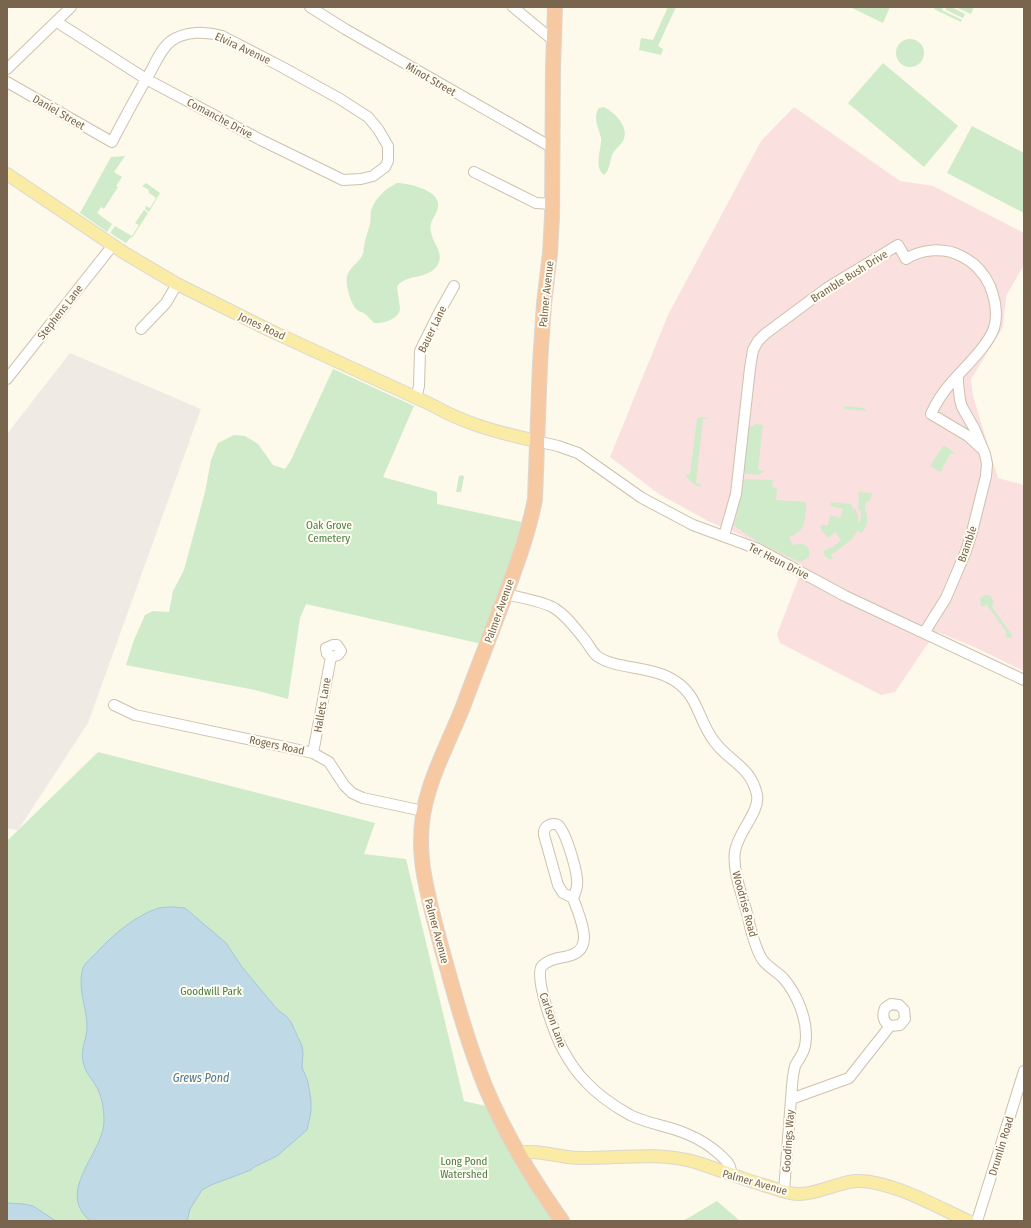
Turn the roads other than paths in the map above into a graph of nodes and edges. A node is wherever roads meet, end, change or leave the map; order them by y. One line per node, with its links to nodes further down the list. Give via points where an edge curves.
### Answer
1 (71, 7): 5 (street)
2 (310, 7): 11 (street, Minot Street)
3 (513, 7): 6 (street)
4 (555, 7): 6 (highway, Palmer Avenue)
5 (57, 22): 7 (street); 8 (street, Comanche Drive)
6 (554, 41): 11 (highway, Palmer Avenue)
7 (7, 69)
8 (146, 79): 10 (street, Elvira Avenue); 12 (street, Comanche Drive, via 343,180 373,176 380,172); 12 (street, Elvira Avenue, via 162,51 177,38 208,32 222,36 368,117 388,146)
9 (7, 82): 10 (street, Daniel Street)
10 (112, 142)
11 (553, 148): 15 (highway, Palmer Avenue)
12 (388, 161)
13 (474, 172): 15 (street, via 536,203)
14 (7, 174): 16 (main road, Jones Road)
15 (552, 204): 23 (highway, Palmer Avenue)
16 (113, 245): 17 (main road, Jones Road); 21 (street, Stephens Lane)
17 (177, 284): 19 (street, via 166,303); 22 (main road, Jones Road)
18 (454, 286): 22 (street, Bauer Lane, via 420,351)
19 (141, 329)
20 (958, 375): 24 (street, Bramble, via 962,407 974,428); 24 (street, Bramble Bush Drive, via 931,414 968,436); 25 (street, Bramble Bush Drive, via 994,328 996,310 987,280 970,261 960,255 932,250 918,252 906,259 898,245 827,288 765,334 753,350 736,494)
21 (7, 379)
22 (416, 398): 23 (main road, Jones Road, via 479,426)
23 (536, 441): 25 (street, Ter Heun Drive, via 578,453 657,507 693,525); 26 (highway, Palmer Avenue, via 535,490 531,519)
24 (981, 448): 27 (street, Bramble, via 986,461 986,476 972,532 950,589)
25 (724, 536): 27 (street, Ter Heun Drive, via 758,549 833,590)
26 (506, 594): 32 (highway, Palmer Avenue, via 437,766); 36 (street, Woodrise Road, via 553,607 597,656 614,663 668,676 678,682 689,693 714,741 750,777 757,798 756,807 739,837 735,849 735,869 761,957 784,979 794,994 804,1019 806,1043 796,1064)
27 (924, 634): 29 (street, Ter Heun Drive)
28 (331, 657): 31 (street, Hallets Lane)
29 (1024, 680)
30 (114, 705): 31 (street, Rogers Road, via 135,715)
31 (313, 753): 32 (street, Rogers Road, via 329,762 352,793 363,798)
32 (423, 810): 37 (highway, Palmer Avenue, via 421,858 432,914 485,1087)
33 (574, 898): 33 (street, Carlson Lane, via 577,877 564,831 558,825 546,826 544,835 558,885 563,893); 38 (street, Carlson Lane, via 584,930 583,946 572,956 556,958 547,963 540,972 544,999 563,1050 585,1082 613,1105 634,1117 698,1139 729,1164 732,1168)
34 (890, 1026): 36 (street, Goodings Way, via 850,1078)
35 (1024, 1071): 42 (street, Drumlin Road)
36 (791, 1099): 39 (street, Goodings Way)
37 (515, 1148): 38 (main road, Palmer Avenue, via 531,1144 546,1148 559,1156 576,1158 676,1158); 40 (highway, via 542,1194)
38 (731, 1175): 39 (main road, Palmer Avenue)
39 (784, 1191): 41 (main road, Palmer Avenue, via 799,1194 855,1181 876,1183 903,1191)
40 (562, 1221)
41 (968, 1221)
42 (977, 1221)

